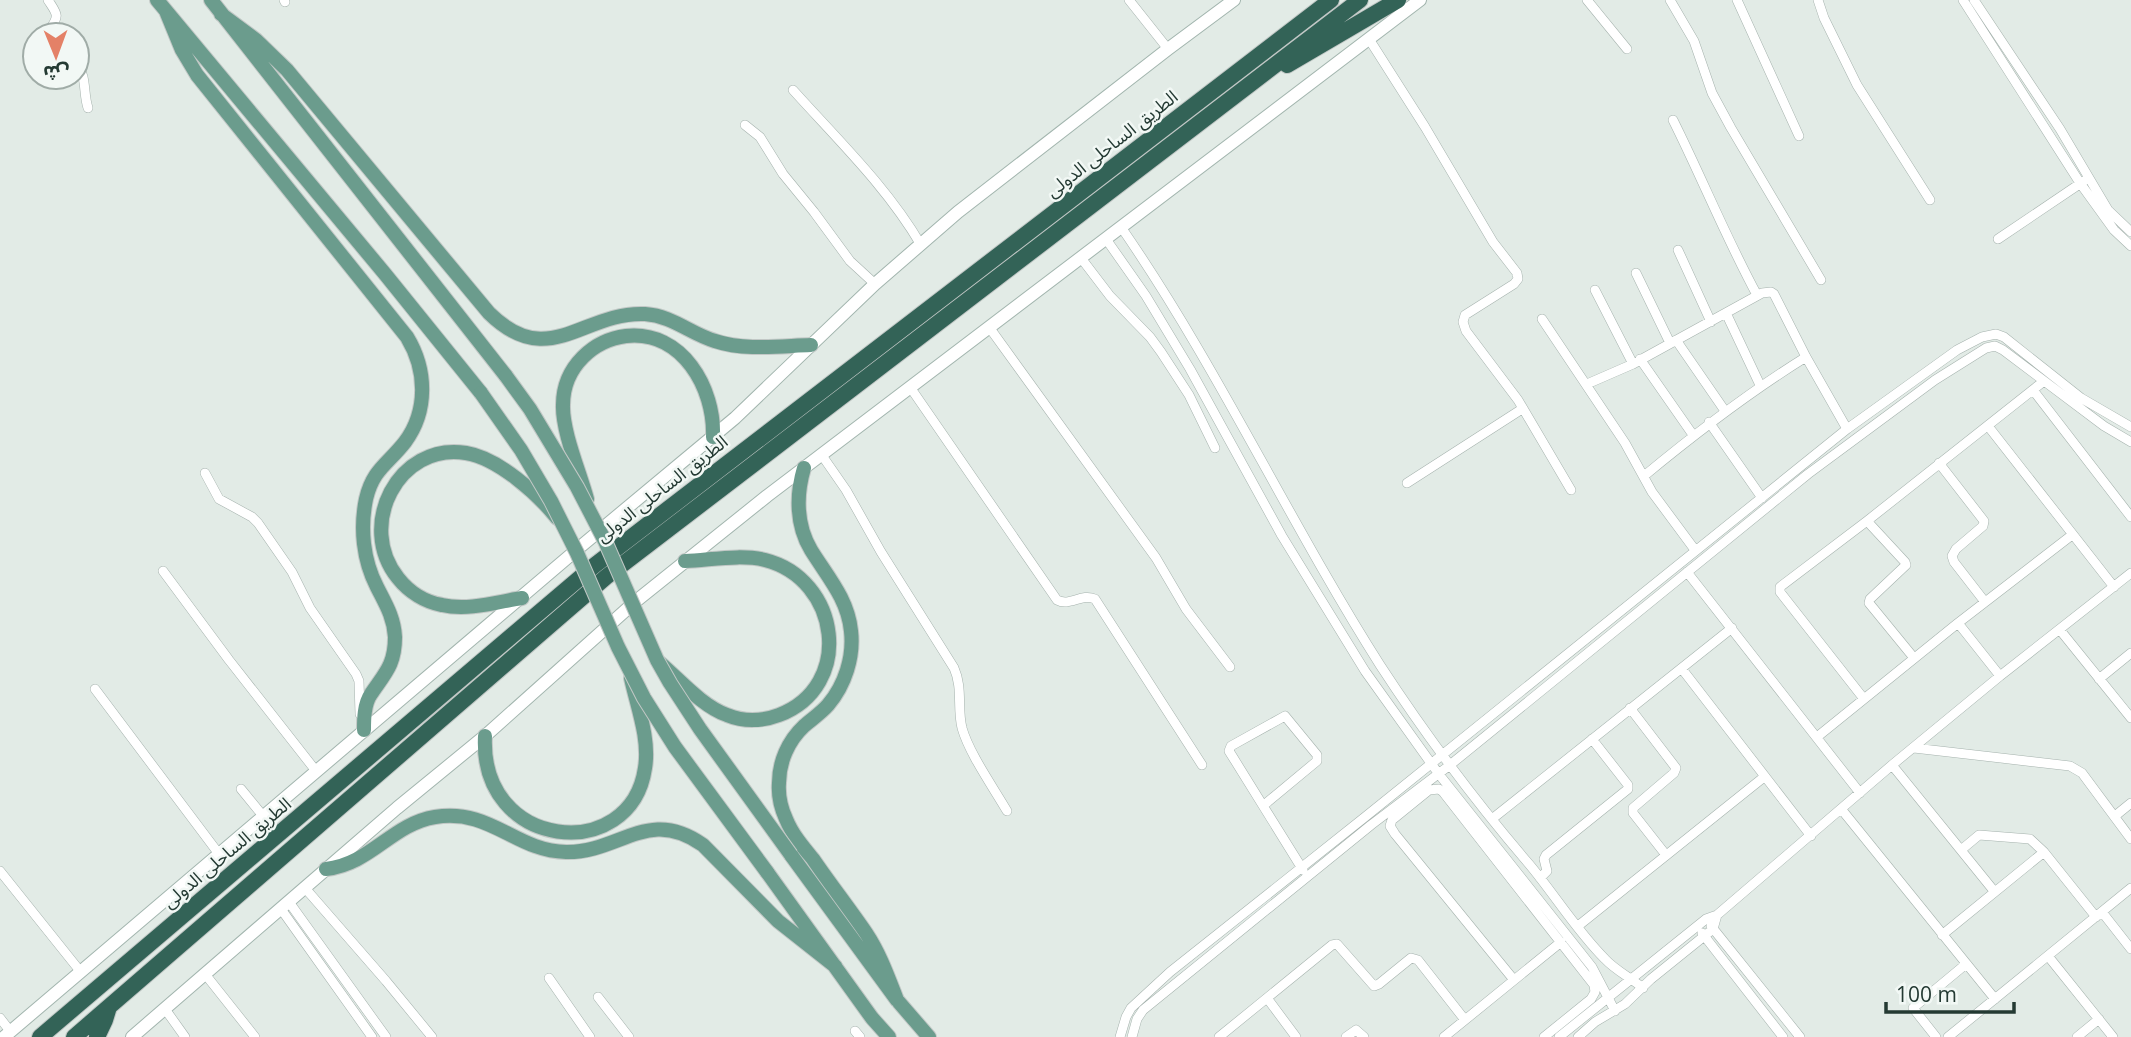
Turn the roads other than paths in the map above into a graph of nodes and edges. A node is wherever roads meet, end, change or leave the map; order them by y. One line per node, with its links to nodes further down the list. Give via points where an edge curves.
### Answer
1 (48, 0): 18 (street)
2 (211, 0): 17 (main road)
3 (1129, 0): 21 (street)
4 (1234, 0): 21 (street)
5 (1315, 0): 19 (highway)
6 (1331, 0): 19 (highway, الطريق الساحلى الدولى)
7 (1360, 0): 23 (highway, الطريق الساحلى الدولى)
8 (1398, 0): 23 (highway)
9 (1420, 0): 20 (street)
10 (1587, 0): 22 (street)
11 (1670, 0): 46 (street, via 1694,41 1731,128)
12 (1737, 0): 31 (street)
13 (1818, 0): 33 (street, via 1857,85)
14 (1963, 0): 27 (street)
15 (1974, 0): 26 (street)
16 (161, 5): 88 (main road, bridge, via 481,393 521,450); 116 (main road, via 197,75 407,337 419,364 423,394 415,425 373,477 365,502 365,552 391,614 395,640 390,666 370,695)
17 (221, 13): 57 (main road, via 287,70 489,313 509,330 534,338 561,338 611,319 641,314 669,319 727,345); 85 (main road, bridge, via 506,376 547,435)
18 (56, 21)
19 (1299, 24): 189 (highway, الطريق الساحلى الدولى, via 596,565)
20 (1369, 39): 35 (street); 67 (street, via 1493,242 1517,273 1514,284 1465,315 1463,322)
21 (1168, 49): 39 (street)
22 (1627, 49)
23 (1250, 83): 183 (highway, الطريق الساحلى الدولى, via 606,577)
24 (793, 90): 39 (street, via 903,215)
25 (85, 91): 28 (street)
26 (2038, 96): 27 (street); 32 (street)
27 (2029, 102): 32 (street)
28 (88, 108)
29 (1673, 120): 50 (street)
30 (745, 125): 47 (street, via 760,137 850,261)
31 (1799, 136)
32 (2084, 180): 34 (street); 38 (street)
33 (1930, 200)
34 (2106, 213): 36 (street); 40 (street)
35 (1121, 227): 37 (street); 41 (street)
36 (2131, 232)
37 (1106, 239): 43 (street); 44 (street)
38 (1998, 239)
39 (921, 244): 47 (street)
40 (2131, 246)
41 (1137, 250): 44 (street); 48 (street)
42 (1678, 250): 54 (street)
43 (1081, 258): 55 (street); 76 (street, via 1161,352)
44 (1121, 260): 51 (street)
45 (1636, 273): 56 (street)
46 (1821, 279)
47 (875, 284): 57 (street)
48 (1161, 286): 51 (street); 105 (street)
49 (1595, 290): 60 (street)
50 (1757, 295): 52 (street); 59 (street, via 1774,295)
51 (1146, 296): 108 (street, via 1282,536)
52 (1726, 313): 54 (street); 64 (street)
53 (1542, 319): 63 (street)
54 (1711, 322): 56 (street)
55 (989, 327): 65 (street); 106 (street)
56 (1673, 342): 60 (street); 68 (street)
57 (811, 345): 74 (street)
58 (1957, 350): 61 (street); 71 (street, via 1982,337 2004,337 2081,398); 72 (street)
59 (1806, 357): 64 (street); 72 (street)
60 (1637, 361): 63 (street); 73 (street)
61 (1965, 361): 62 (street, via 1995,346); 93 (street, via 1808,474)
62 (2044, 381): 66 (street); 75 (street)
63 (1587, 384): 81 (street)
64 (1760, 385): 68 (street)
65 (910, 387): 77 (street); 123 (street, via 1057,600 1095,600)
66 (2033, 390): 70 (street); 86 (street)
67 (1522, 409): 82 (street); 83 (street)
68 (1725, 411): 69 (street)
69 (1709, 422): 73 (street); 84 (street)
70 (1988, 426): 78 (street); 89 (street)
71 (2131, 427)
72 (1847, 429): 84 (street)
73 (1693, 435): 81 (street)
74 (713, 437): 85 (main road, bridge, via 704,384 684,357 666,344 641,336 615,338 591,350 578,362 566,386 563,412); 97 (street)
75 (2131, 442)
76 (1215, 448)
77 (821, 454): 79 (street); 136 (street, via 954,668 965,739)
78 (1939, 463): 87 (street); 98 (street, via 1984,521 1952,555)
79 (804, 468): 92 (street); 182 (main road, via 798,498 802,529 842,598 851,647 836,693 788,748 780,772 779,797 793,832 874,946)
80 (205, 473): 116 (street, via 219,499 258,523 356,674)
81 (1644, 476): 90 (street)
82 (1407, 483)
83 (1572, 490)
84 (1762, 498): 90 (street)
85 (592, 514): 104 (main road, bridge)
86 (2131, 517)
87 (1867, 521): 103 (street, via 1906,565 1869,603); 113 (street, via 1779,589)
88 (564, 527): 97 (main road, bridge, via 524,485 473,454 454,452 416,464 389,493 382,512 383,550 401,583 416,595 462,607); 109 (main road, bridge)
89 (2072, 535): 96 (street); 98 (street)
90 (1695, 550): 91 (street)
91 (1686, 557): 93 (street); 121 (street)
92 (685, 561): 104 (main road, via 762,559 787,569 808,586 823,608 830,634 828,660 824,673 801,703 781,715 758,720 713,709); 117 (street)
93 (1691, 570): 100 (street); 124 (street)
94 (163, 571): 126 (street)
95 (2131, 573): 96 (street)
96 (2113, 587): 101 (street)
97 (522, 598): 116 (street)
98 (1985, 602): 99 (street)
99 (1958, 623): 103 (street); 110 (street)
100 (1732, 628): 107 (street); 118 (street)
101 (2060, 630): 110 (street); 111 (street)
102 (2131, 653): 111 (street)
103 (1914, 658): 113 (street)
104 (657, 660): 182 (main road, bridge, via 700,729)
105 (1379, 663): 108 (street); 121 (street)
106 (1230, 667)
107 (1682, 669): 114 (street); 128 (street)
108 (1365, 671): 122 (street)
109 (630, 673): 117 (main road, via 646,747 644,775 620,813 598,827 560,832 527,822 497,792 489,774); 169 (main road, bridge, via 675,747)
110 (2000, 676): 120 (street)
111 (2099, 678): 115 (street)
112 (95, 689): 144 (street)
113 (1864, 699): 118 (street)
114 (1630, 708): 119 (street); 145 (street, via 1676,768 1633,808)
115 (2131, 718)
116 (364, 730): 126 (street)
117 (485, 736): 147 (street)
118 (1817, 737): 130 (street)
119 (1592, 739): 139 (street); 150 (street, via 1628,789 1546,855 1547,871)
120 (1914, 748): 125 (street); 138 (street, via 2070,766 2082,774)
121 (1442, 754): 122 (street); 124 (street)
122 (1430, 763): 127 (street); 146 (street)
123 (1202, 765)
124 (1450, 765): 127 (street); 139 (street)
125 (1892, 765): 130 (street); 142 (street)
126 (316, 771): 137 (street)
127 (1438, 773): 131 (street); 132 (street)
128 (1764, 777): 140 (street); 145 (street)
129 (241, 789): 137 (street)
130 (1860, 793): 135 (street)
131 (1454, 800): 132 (street, via 1434,789); 165 (street); 180 (street, via 1592,967)
132 (1408, 802): 149 (street); 175 (street, via 1390,823 1392,829)
133 (2131, 803): 138 (street)
134 (1264, 805): 134 (street, via 1229,748 1285,716 1317,761); 146 (street)
135 (1842, 810): 140 (street); 163 (street)
136 (1006, 811)
137 (263, 816): 144 (street)
138 (2115, 816): 141 (street)
139 (1492, 819): 150 (street)
140 (1811, 836): 155 (street)
141 (2131, 839)
142 (1961, 850): 143 (street, via 1985,834 2030,839); 153 (street)
143 (2044, 852): 153 (street); 156 (street)
144 (219, 854): 170 (street)
145 (1666, 855): 159 (street)
146 (1301, 867): 149 (street); 171 (street)
147 (326, 869): 151 (street); 169 (main road, via 359,860 401,830 438,817 480,820 531,845 563,852 594,849 640,831 674,831 703,845 778,921)
148 (0, 871): 170 (street)
149 (1307, 877): 176 (street)
150 (1540, 878): 159 (street)
151 (305, 888): 154 (street); 198 (street)
152 (2131, 888): 156 (street)
153 (1994, 891): 163 (street)
154 (285, 905): 158 (street); 162 (street); 172 (street)
155 (1717, 915): 157 (street); 161 (street)
156 (2099, 915): 166 (street); 167 (street)
157 (1706, 919): 160 (street); 161 (street)
158 (306, 926): 162 (street); 197 (street)
159 (1578, 926): 174 (street, via 1605,960)
160 (1696, 927): 164 (street); 174 (street)
161 (1713, 929): 164 (street); 214 (street)
162 (297, 933): 196 (street)
163 (1942, 934): 168 (street)
164 (1704, 936): 177 (street); 213 (street)
165 (1561, 942): 175 (street); 210 (street, via 1595,992)
166 (2131, 948)
167 (2048, 956): 181 (street); 187 (street)
168 (1966, 964): 181 (street); 215 (street, via 1913,1008)
169 (835, 966): 201 (main road)
170 (80, 971): 190 (street)
171 (1170, 972): 176 (street); 203 (street, via 1131,1008)
172 (205, 974): 184 (street); 195 (street)
173 (549, 978): 199 (street)
174 (1631, 979): 177 (street); 180 (street)
175 (1514, 980): 188 (street)
176 (1177, 982): 204 (street, via 1143,1010)
177 (1643, 988): 185 (street)
178 (598, 997): 200 (street)
179 (1267, 998): 188 (street, via 1337,944 1374,986 1411,958 1418,960); 205 (street); 206 (street)
180 (1607, 998): 185 (street); 211 (street)
181 (1995, 999): 216 (street)
182 (897, 1000): 202 (main road)
183 (109, 1006): 191 (highway, الطريق الساحلى الدولى); 192 (highway)
184 (165, 1009): 193 (street); 194 (street)
185 (1615, 1011): 212 (street)
186 (0, 1018): 190 (street)
187 (2099, 1019): 217 (street); 218 (street)
188 (1465, 1020): 209 (street)
189 (46, 1032): 190 (highway)
190 (13, 1035)
191 (75, 1037)
192 (97, 1037)
193 (132, 1037)
194 (185, 1037)
195 (255, 1037)
196 (372, 1037)
197 (386, 1037)
198 (432, 1037)
199 (590, 1037)
200 (629, 1037)
201 (889, 1037)
202 (929, 1037)
203 (1120, 1037)
204 (1132, 1037)
205 (1219, 1037)
206 (1296, 1037)
207 (1346, 1037): 208 (street, via 1356,1030)
208 (1364, 1037)
209 (1444, 1037)
210 (1544, 1037)
211 (1559, 1037)
212 (1578, 1037)
213 (1783, 1037)
214 (1800, 1037)
215 (1936, 1037)
216 (1948, 1037)
217 (2077, 1037)
218 (2113, 1037)

